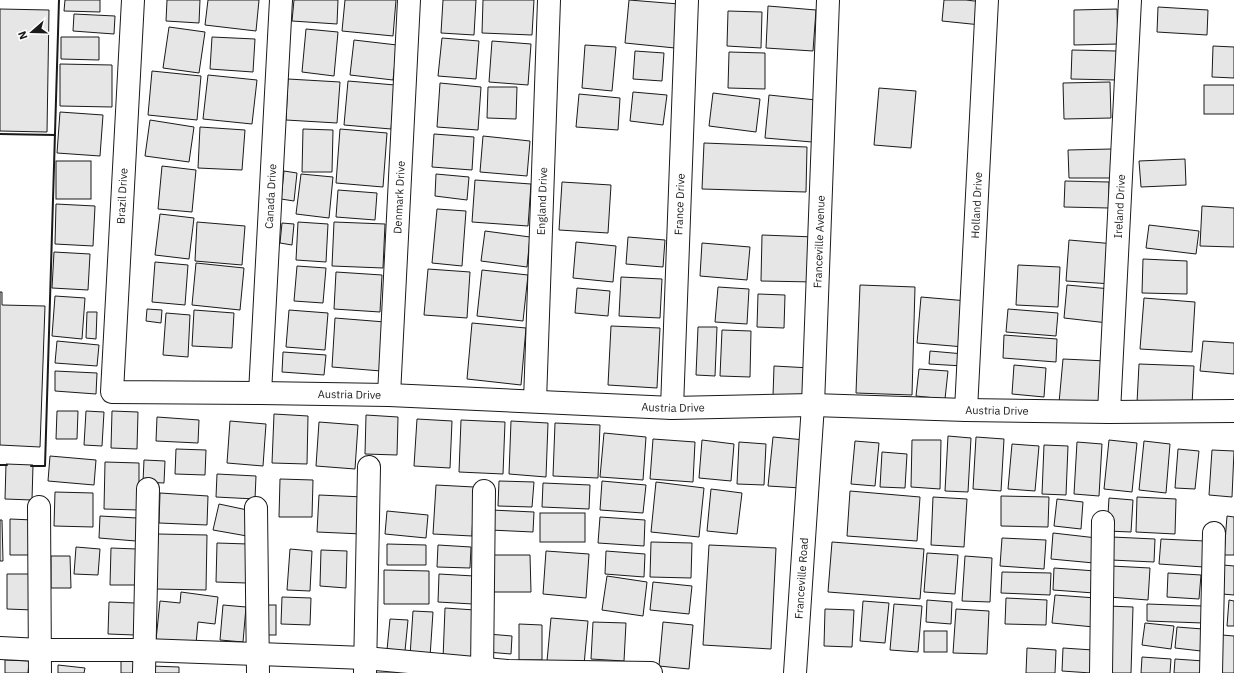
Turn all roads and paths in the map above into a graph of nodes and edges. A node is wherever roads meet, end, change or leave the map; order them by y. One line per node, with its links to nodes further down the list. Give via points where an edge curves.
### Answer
1 (133, 0): 9 (street, Brazil Drive)
2 (281, 0): 10 (street, Canada Drive)
3 (409, 0): 11 (street, Denmark Drive)
4 (549, 0): 12 (street, England Drive)
5 (688, 0): 14 (street, France Drive)
6 (828, 0): 13 (street, Franceville Avenue)
7 (987, 0): 15 (street, Holland Drive)
8 (1130, 0): 17 (street, Ireland Drive)
9 (112, 392): 10 (street, Austria Drive)
10 (260, 393): 11 (street, Austria Drive)
11 (390, 395): 12 (street, Austria Drive)
12 (535, 401): 14 (street, Austria Drive)
13 (813, 405): 14 (street, Austria Drive); 15 (street, Austria Drive); 19 (street, Franceville Avenue)
14 (672, 408)
15 (966, 410): 17 (street, Austria Drive)
16 (1234, 411): 17 (street, Austria Drive)
17 (1108, 412)
18 (369, 467): 30 (street)
19 (808, 483): 36 (street, Franceville Road)
20 (148, 489): 28 (street)
21 (484, 491): 31 (street)
22 (39, 507): 27 (street)
23 (256, 508): 29 (street)
24 (1103, 522): 37 (street)
25 (1214, 533): 38 (street)
26 (0, 648): 27 (street)
27 (41, 650): 28 (street); 32 (street)
28 (144, 650): 29 (street); 33 (street)
29 (258, 664): 30 (street)
30 (365, 666): 31 (street)
31 (482, 671): 34 (street)
32 (40, 673)
33 (144, 673)
34 (642, 673): 35 (street)
35 (651, 673)
36 (795, 673)
37 (1101, 673)
38 (1211, 673)

